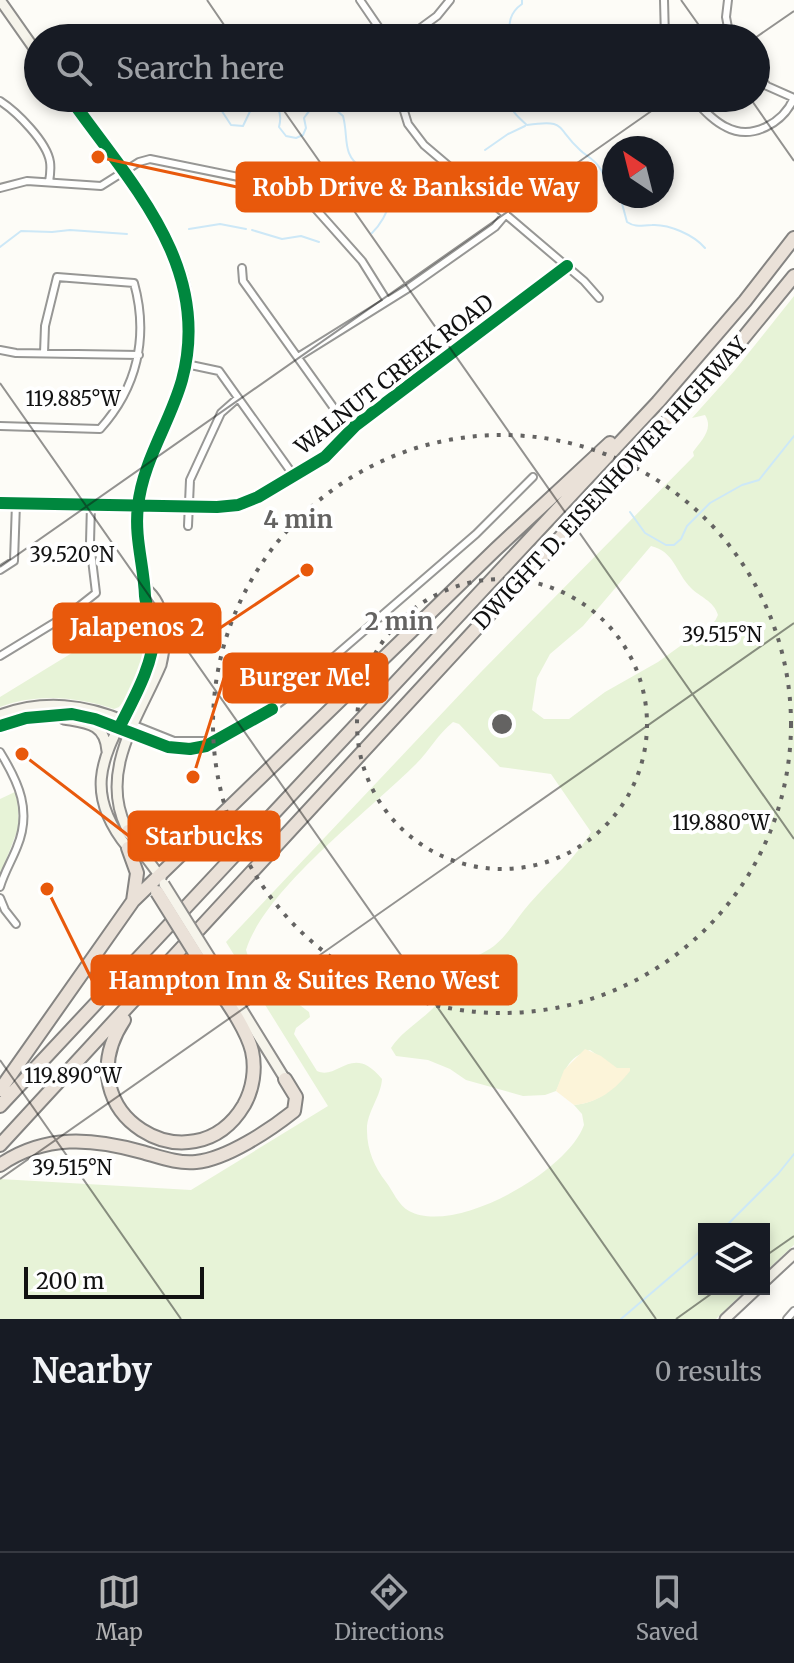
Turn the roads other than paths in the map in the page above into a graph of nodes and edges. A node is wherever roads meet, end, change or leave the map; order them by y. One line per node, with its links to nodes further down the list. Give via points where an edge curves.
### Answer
1 (0, 0): 10 (main road)
2 (360, 0): 6 (street)
3 (450, 0): 7 (street)
4 (664, 0): 8 (street)
5 (728, 0): 9 (street)
6 (376, 24)
7 (426, 24)
8 (665, 24)
9 (727, 24)
10 (24, 34)
11 (770, 87): 12 (street)
12 (794, 98): 16 (street, via 786,114 770,126 740,131)
13 (0, 101): 18 (street, via 27,125 47,154)
14 (80, 112): 17 (main road)
15 (404, 112): 20 (street, via 422,143)
16 (707, 112)
17 (123, 173): 18 (street, via 95,187); 26 (street, via 139,162 157,160 295,193 362,261); 31 (main road, via 160,226 181,272 189,320)
18 (49, 182): 19 (street)
19 (0, 188)
20 (506, 214): 22 (street); 26 (street, via 495,227)
21 (794, 238): 33 (highway, DWIGHT D. EISENHOWER HIGHWAY)
22 (567, 266): 25 (street); 35 (street, WALNUT CREEK ROAD)
23 (242, 268): 30 (street, via 243,281)
24 (794, 276): 61 (highway, DWIGHT D. EISENHOWER HIGHWAY, via 736,347)
25 (599, 298)
26 (387, 301): 30 (street)
27 (0, 350): 28 (street)
28 (44, 353): 29 (street); 29 (street, via 57,277 134,283 141,311)
29 (139, 355): 34 (street, via 125,395 100,429)
30 (298, 357): 35 (street)
31 (186, 364): 32 (street, via 219,371); 41 (main road, via 145,471)
32 (238, 398): 36 (street); 42 (street, via 221,413 190,480)
33 (658, 402): 55 (highway, via 496,549); 66 (highway, DWIGHT D. EISENHOWER HIGHWAY)
34 (0, 426)
35 (352, 429): 36 (street, WALNUT CREEK ROAD, via 331,452)
36 (294, 476): 42 (street, WALNUT CREEK ROAD, via 248,502)
37 (533, 477): 51 (street, via 476,534 256,719 200,748 179,749)
38 (0, 503): 39 (street, WALNUT CREEK ROAD)
39 (16, 503): 40 (street, WALNUT CREEK ROAD); 44 (street, via 14,561)
40 (91, 504): 41 (street, WALNUT CREEK ROAD); 46 (street, via 96,593)
41 (138, 505): 42 (street, WALNUT CREEK ROAD); 45 (main road, via 137,541)
42 (188, 506): 43 (street)
43 (188, 526)
44 (0, 570)
45 (146, 589): 49 (main road, via 154,632 151,654); 51 (main road, via 160,612 165,647)
46 (0, 656)
47 (0, 715): 49 (main road, via 59,705 95,710)
48 (45, 715): 49 (main road); 50 (main road); 53 (main road, via 98,727)
49 (121, 724): 51 (main road); 53 (main road)
50 (0, 726)
51 (132, 729): 54 (main road, via 115,779)
52 (0, 752): 58 (street, via 18,784 24,812 19,842)
53 (107, 753): 56 (main road, via 103,808)
54 (128, 831): 55 (highway, via 148,849 165,852); 57 (main road)
55 (205, 832): 57 (highway)
56 (128, 848): 57 (highway); 60 (highway, via 137,873)
57 (158, 884): 60 (highway); 63 (highway, bridge)
58 (0, 887)
59 (0, 898): 62 (street)
60 (133, 901): 65 (highway)
61 (216, 911): 63 (highway, via 208,928 124,1021 109,1053 109,1083 121,1112 137,1127 167,1141 199,1140 219,1131 235,1117 251,1089 250,1046); 67 (highway, DWIGHT D. EISENHOWER HIGHWAY)
62 (16, 924)
63 (210, 968): 64 (main road)
64 (285, 1079): 68 (highway, via 297,1101 294,1111 214,1158 175,1161 76,1140 33,1148)
65 (0, 1090)
66 (0, 1106)
67 (0, 1145)
68 (0, 1165)
69 (794, 1254): 70 (main road)
70 (770, 1276)
71 (751, 1295): 73 (main road)
72 (794, 1311): 74 (street)
73 (725, 1319)
74 (787, 1319)

